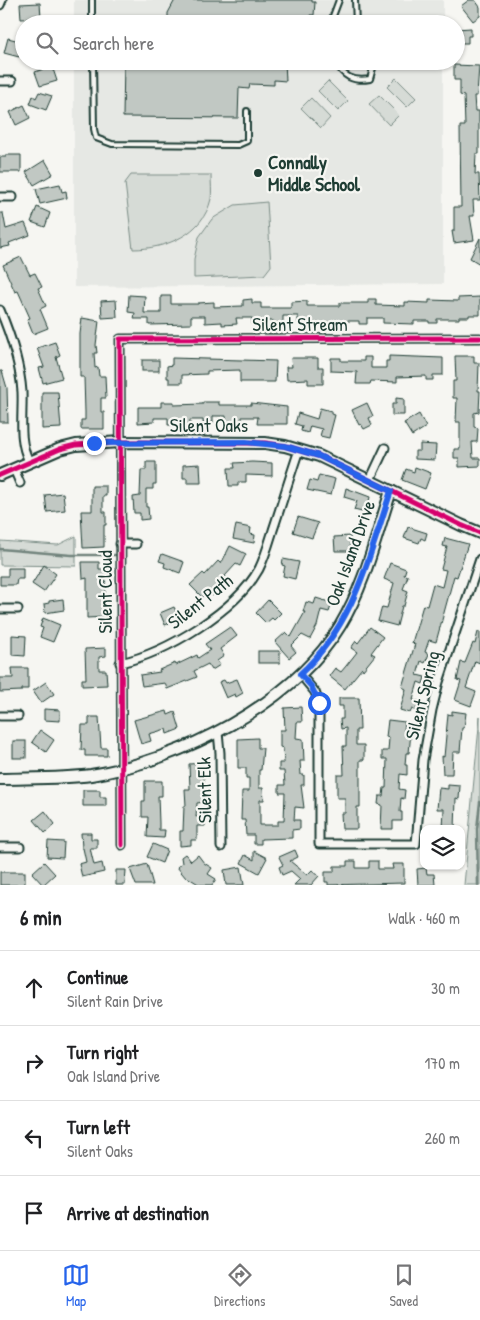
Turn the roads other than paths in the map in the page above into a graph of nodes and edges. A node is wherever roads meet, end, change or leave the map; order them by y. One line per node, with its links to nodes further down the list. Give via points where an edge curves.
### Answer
1 (2, 0): 5 (street)
2 (92, 0): 6 (lane)
3 (339, 0): 7 (lane)
4 (355, 0): 8 (lane)
5 (0, 5)
6 (92, 15)
7 (333, 15)
8 (356, 15)
9 (93, 70): 14 (lane, via 94,129 96,138 103,142 238,145 247,141)
10 (343, 70): 11 (lane, via 352,80 360,81 370,79)
11 (372, 70)
12 (0, 81): 13 (street)
13 (12, 81)
14 (247, 111)
15 (0, 197): 16 (street)
16 (13, 197)
17 (0, 310): 23 (street, via 20,369 23,446)
18 (480, 338): 19 (street, Silent Stream)
19 (120, 339): 20 (street, Silent Cloud)
20 (120, 442): 22 (street, Silent Oaks, via 256,443); 23 (street, Silent Oaks, via 76,445); 30 (street, Silent Cloud)
21 (385, 448): 26 (street)
22 (299, 450): 26 (street, Silent Oaks); 35 (street, Silent Path, via 254,578 233,601 195,630 158,651)
23 (29, 461): 24 (street, Silent Oaks)
24 (14, 469): 25 (street, Silent Oaks); 27 (street)
25 (0, 475)
26 (370, 480): 28 (street, Silent Oaks)
27 (20, 484)
28 (391, 491): 29 (street, Silent Oaks); 36 (street, Oak Island Drive, via 351,605 326,646)
29 (480, 533)
30 (120, 544): 31 (street, Silent Cloud); 35 (street, Silent Cloud)
31 (136, 544)
32 (480, 559): 36 (street, Silent Spring, via 432,710 416,844 319,844 319,703 311,686)
33 (0, 609): 34 (street)
34 (18, 609)
35 (120, 663): 40 (street, Silent Cloud)
36 (300, 674): 39 (street, Oak Island Drive)
37 (0, 716): 38 (street)
38 (18, 716)
39 (218, 732): 40 (street, Oak Island Drive, via 168,755); 45 (street, Silent Elk)
40 (122, 768): 41 (street, Oak Island Drive, via 72,777); 42 (street, Silent Cloud)
41 (0, 779)
42 (122, 845)
43 (0, 847): 44 (street)
44 (20, 847)
45 (221, 847)

